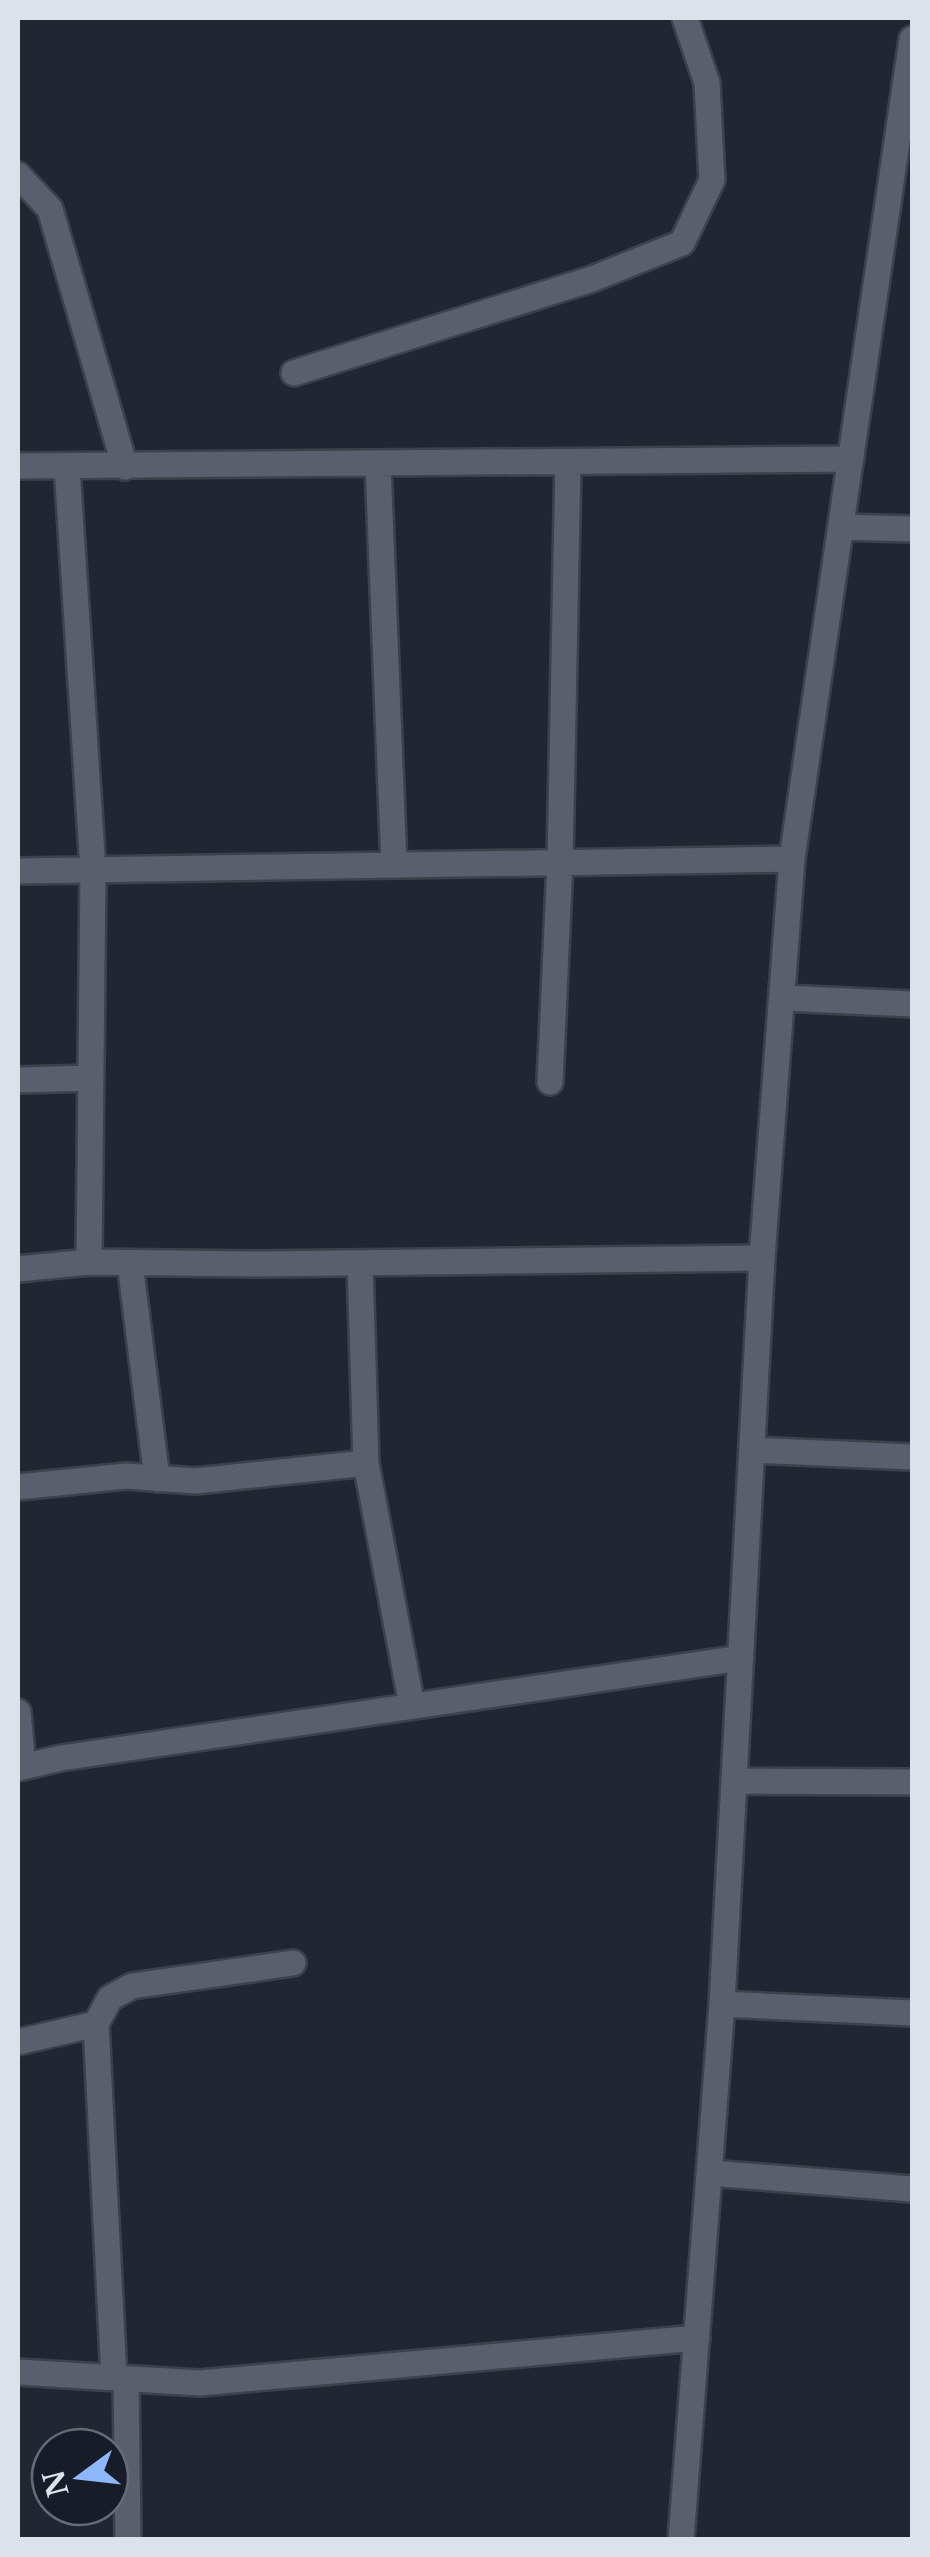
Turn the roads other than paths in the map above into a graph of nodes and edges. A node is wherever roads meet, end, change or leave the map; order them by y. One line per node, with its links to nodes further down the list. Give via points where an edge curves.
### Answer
1 (685, 18): 4 (street, via 707,83 712,180 682,243 592,279)
2 (912, 39): 5 (street)
3 (18, 175): 9 (street, via 50,209)
4 (294, 373)
5 (852, 459): 6 (street); 11 (street)
6 (568, 462): 7 (street); 14 (street)
7 (378, 464): 9 (street); 15 (street)
8 (18, 466): 10 (street)
9 (125, 467): 10 (street)
10 (68, 468): 16 (street)
11 (842, 526): 12 (street); 13 (street)
12 (912, 529)
13 (792, 859): 14 (street); 18 (street)
14 (560, 862): 15 (street); 22 (street)
15 (394, 865): 16 (street)
16 (93, 870): 17 (street); 20 (street)
17 (18, 871)
18 (784, 998): 19 (street); 23 (street)
19 (912, 1004)
20 (91, 1078): 21 (street); 24 (street)
21 (18, 1080)
22 (550, 1082)
23 (762, 1258): 26 (street); 28 (street)
24 (89, 1262): 25 (street); 27 (street)
25 (130, 1262): 26 (street); 31 (street)
26 (360, 1263): 30 (street)
27 (18, 1269)
28 (752, 1450): 29 (street); 33 (street)
29 (912, 1457)
30 (366, 1464): 31 (street); 34 (street)
31 (157, 1479): 32 (street)
32 (18, 1487)
33 (741, 1658): 34 (street); 37 (street)
34 (412, 1706): 36 (street)
35 (18, 1712): 36 (street)
36 (20, 1767)
37 (734, 1782): 38 (street); 40 (street)
38 (912, 1782)
39 (292, 1963): 42 (street, via 132,1986 110,1998)
40 (722, 2004): 41 (street); 44 (street)
41 (912, 2012)
42 (96, 2024): 43 (street); 48 (street)
43 (18, 2042)
44 (710, 2173): 45 (street); 46 (street)
45 (912, 2189)
46 (697, 2338): 48 (street, via 200,2384); 50 (street)
47 (18, 2372): 48 (street)
48 (120, 2378): 49 (street)
49 (128, 2540)
50 (681, 2540)

